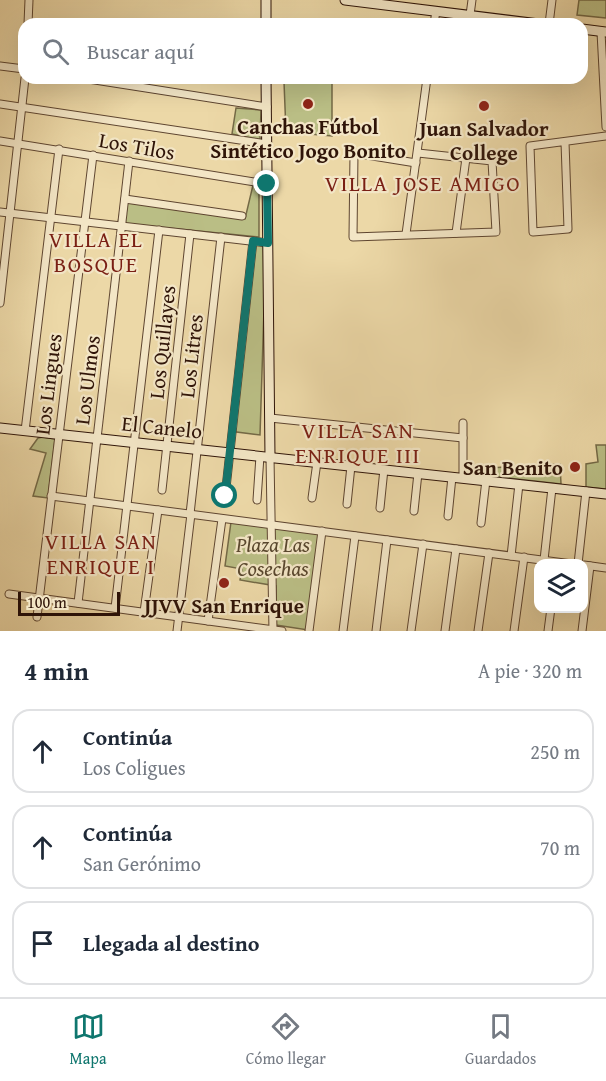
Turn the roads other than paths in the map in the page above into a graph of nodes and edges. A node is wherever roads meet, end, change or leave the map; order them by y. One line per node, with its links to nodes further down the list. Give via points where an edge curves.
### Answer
1 (29, 0): 9 (street)
2 (266, 0): 10 (street)
3 (345, 0): 6 (street)
4 (472, 0): 8 (street)
5 (552, 0): 13 (street)
6 (370, 2): 7 (street)
7 (436, 11): 8 (street); 11 (street)
8 (470, 15): 12 (street)
9 (28, 18)
10 (266, 18)
11 (435, 18)
12 (493, 18)
13 (550, 18)
14 (588, 30): 15 (street)
15 (603, 32): 25 (street)
16 (0, 66): 17 (street)
17 (18, 68)
18 (25, 84): 23 (street)
19 (120, 84): 24 (street)
20 (266, 84): 24 (street)
21 (426, 84): 32 (street)
22 (0, 104): 23 (street)
23 (23, 106): 29 (street); 30 (street)
24 (267, 107): 30 (street)
25 (606, 127)
26 (606, 136): 28 (street)
27 (0, 141): 29 (street, Los Tilos)
28 (565, 142): 28 (street, via 568,229 533,232 530,146)
29 (19, 143): 31 (street, Los Tilos); 40 (street)
30 (267, 144): 37 (street)
31 (59, 149): 33 (street, Los Tilos); 42 (street)
32 (418, 153): 34 (street); 36 (street)
33 (93, 155): 35 (street, Los Tilos); 43 (street, Los Lingues)
34 (466, 158): 48 (street); 48 (street, via 492,161 496,232)
35 (129, 161): 37 (street, Los Tilos); 38 (street, Los Ulmos)
36 (416, 163): 47 (street); 47 (street, via 354,153 352,237)
37 (267, 184): 51 (street)
38 (124, 199): 41 (street); 44 (street, Los Ulmos)
39 (0, 212): 40 (street)
40 (11, 213): 42 (street); 52 (street)
41 (242, 216)
42 (50, 218): 43 (street); 57 (street)
43 (85, 222): 44 (street); 58 (street, Los Lingues)
44 (121, 226): 45 (street); 60 (street, Los Ulmos)
45 (159, 230): 46 (street); 61 (street)
46 (190, 234): 49 (street); 62 (street, Los Quillayes)
47 (406, 234): 48 (street)
48 (456, 234)
49 (221, 237): 50 (street); 63 (street, Los Litres)
50 (253, 241): 51 (street); 64 (street)
51 (268, 243): 54 (street)
52 (3, 262): 53 (street)
53 (0, 303)
54 (270, 418): 59 (street); 65 (street)
55 (463, 423): 59 (street)
56 (0, 428): 57 (street, El Canelo)
57 (25, 431): 58 (street, El Canelo)
58 (59, 434): 60 (street, El Canelo); 78 (street, Los Lingues)
59 (463, 438): 71 (street)
60 (97, 439): 61 (street, El Canelo); 82 (street, Los Ulmos)
61 (134, 442): 62 (street, El Canelo); 84 (street)
62 (167, 446): 63 (street, El Canelo); 75 (street, Los Quillayes)
63 (197, 449): 64 (street, El Canelo); 88 (street, Los Litres)
64 (229, 453): 65 (street, El Canelo); 79 (street)
65 (265, 456): 66 (street, El Canelo); 81 (street); 92 (street)
66 (317, 462): 67 (street, El Canelo); 80 (street)
67 (351, 466): 68 (street, El Canelo); 83 (street)
68 (384, 469): 69 (street, El Canelo); 85 (street)
69 (418, 473): 70 (street, El Canelo); 87 (street)
70 (452, 477): 71 (street, El Canelo); 89 (street)
71 (463, 478): 72 (street, El Canelo)
72 (486, 480): 73 (street, El Canelo); 91 (street)
73 (519, 484): 74 (street, El Canelo); 99 (street)
74 (552, 488): 76 (street, El Canelo); 102 (street)
75 (162, 489)
76 (586, 491): 77 (street, El Canelo); 103 (street)
77 (606, 494)
78 (51, 496): 82 (street); 107 (street, Los Lingues)
79 (225, 496)
80 (312, 498)
81 (257, 500)
82 (90, 501): 84 (street); 108 (street, Los Ulmos)
83 (347, 504)
84 (127, 506): 86 (street); 109 (street)
85 (380, 508)
86 (158, 510): 88 (street); 110 (street)
87 (414, 512)
88 (191, 514): 90 (street); 114 (street, Los Litres)
89 (448, 516)
90 (222, 519): 92 (street); 115 (street)
91 (481, 523)
92 (271, 525): 93 (street); 116 (street)
93 (322, 531): 94 (street); 119 (street)
94 (355, 536): 95 (street); 120 (street)
95 (387, 540): 96 (street); 121 (street)
96 (423, 544): 97 (street); 122 (street)
97 (456, 549): 98 (street); 123 (street)
98 (489, 553): 99 (street); 124 (street)
99 (511, 556): 100 (street)
100 (524, 557): 101 (street); 125 (street)
101 (537, 559)
102 (544, 559)
103 (579, 559)
104 (588, 566): 105 (street)
105 (606, 568)
106 (9, 594): 107 (street)
107 (39, 598): 108 (street); 113 (street, Los Lingues)
108 (78, 603): 109 (street)
109 (115, 608): 110 (street)
110 (144, 612): 114 (street)
111 (550, 613): 126 (street)
112 (583, 613): 127 (street)
113 (37, 617)
114 (178, 617): 115 (street); 117 (street, Los Litres)
115 (208, 621): 116 (street)
116 (273, 630): 118 (street)
117 (177, 631)
118 (282, 631)
119 (309, 631)
120 (343, 631)
121 (376, 631)
122 (411, 631)
123 (445, 631)
124 (478, 631)
125 (514, 631)
126 (548, 631)
127 (582, 631)

